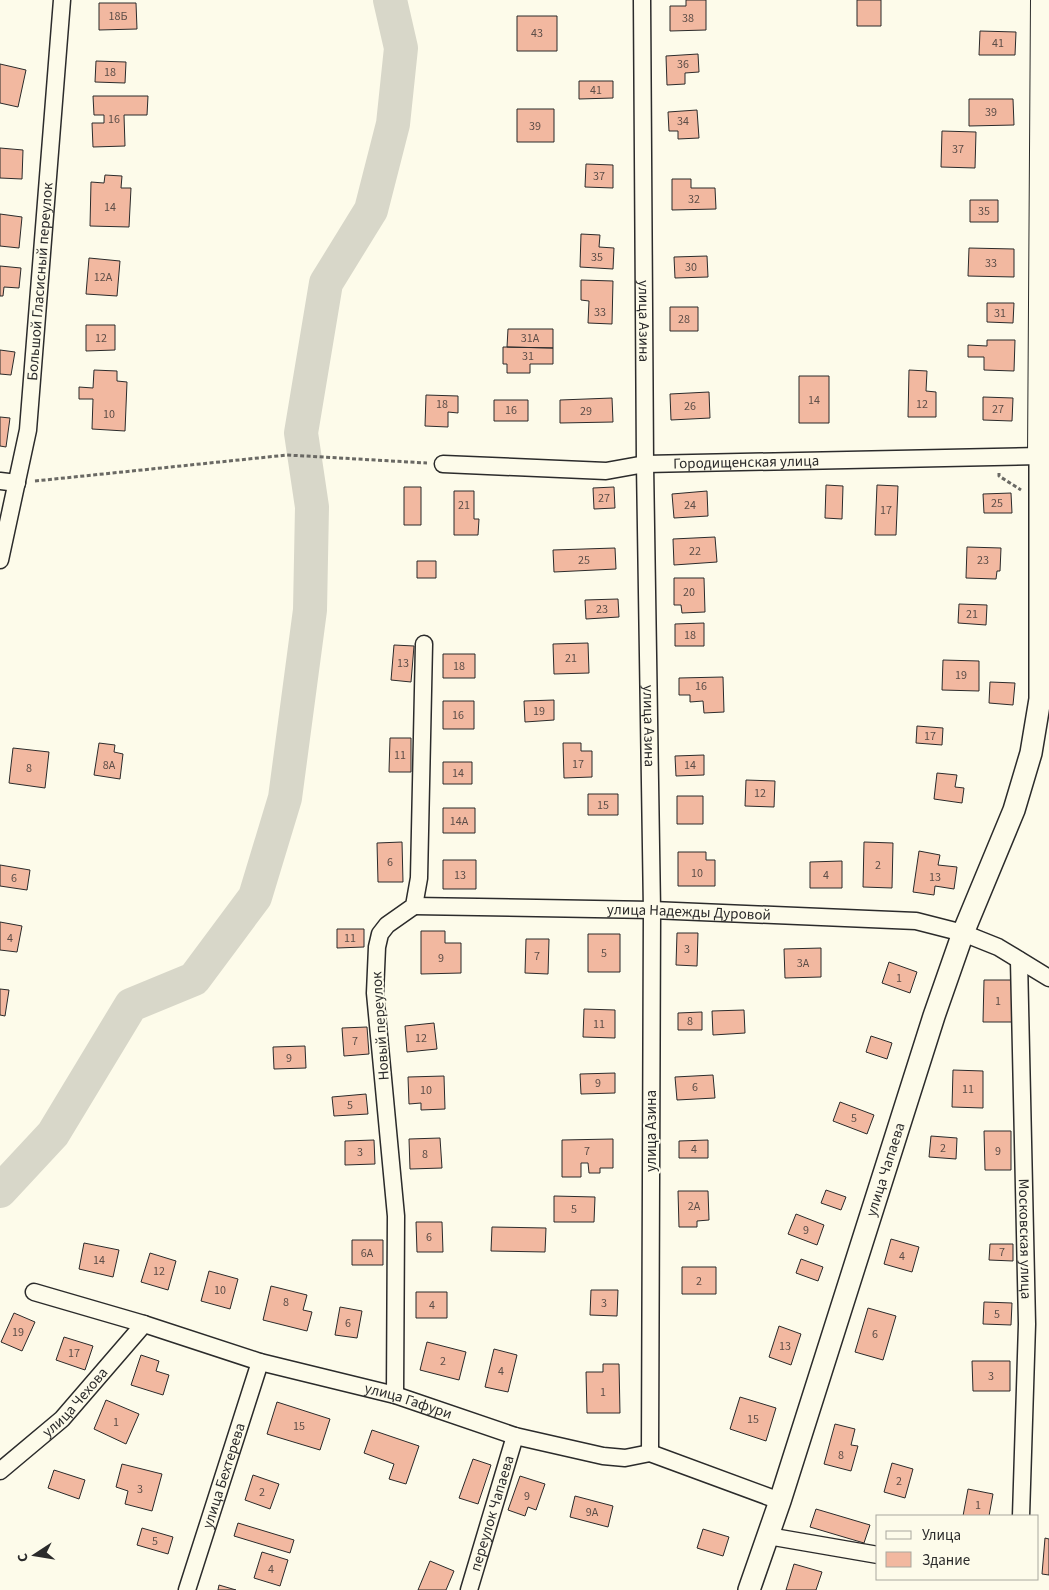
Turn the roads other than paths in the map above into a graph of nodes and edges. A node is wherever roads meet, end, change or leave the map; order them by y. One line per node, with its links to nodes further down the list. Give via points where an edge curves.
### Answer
1 (62, 0): 8 (street, Большой Гласисный переулок, via 28,430)
2 (642, 0): 6 (street, улица Азина)
3 (1043, 0): 4 (main road)
4 (1045, 456): 6 (street, Городищенская улица); 13 (street, улица Чапаева, via 1040,699 1032,753 1014,810)
5 (443, 464): 6 (street, Городищенская улица, via 606,471)
6 (645, 464): 12 (street, улица Азина)
7 (0, 481): 8 (street)
8 (17, 483): 9 (street, Большой Гласисный переулок)
9 (0, 560)
10 (424, 644): 11 (street, via 419,878)
11 (414, 906): 12 (street, улица Надежды Дуровой); 19 (street, Новый переулок, via 380,934 375,993 396,1216)
12 (652, 910): 13 (street, улица Надежды Дуровой, via 916,921); 21 (street, улица Азина)
13 (963, 933): 14 (street, улица Надежды Дуровой, via 998,947); 23 (street, улица Чапаева)
14 (1019, 960): 15 (street, улица Надежды Дуровой); 24 (street, Московская улица, via 1027,1324)
15 (1049, 978)
16 (34, 1292): 17 (street, улица Гафури)
17 (144, 1324): 18 (street, улица Гафури); 22 (street, улица Чехова, via 62,1419)
18 (260, 1362): 19 (street, улица Гафури); 27 (street, улица Бехтерева)
19 (395, 1395): 20 (street, улица Гафури)
20 (515, 1436): 21 (street, улица Гафури, via 602,1456 625,1458); 28 (street, переулок Чапаева)
21 (650, 1453): 23 (street)
22 (0, 1471)
23 (780, 1501): 25 (street, улица Чапаева)
24 (1021, 1515)
25 (768, 1536): 26 (street); 29 (street, улица Чапаева)
26 (876, 1555)
27 (187, 1590)
28 (470, 1590)
29 (750, 1590)

